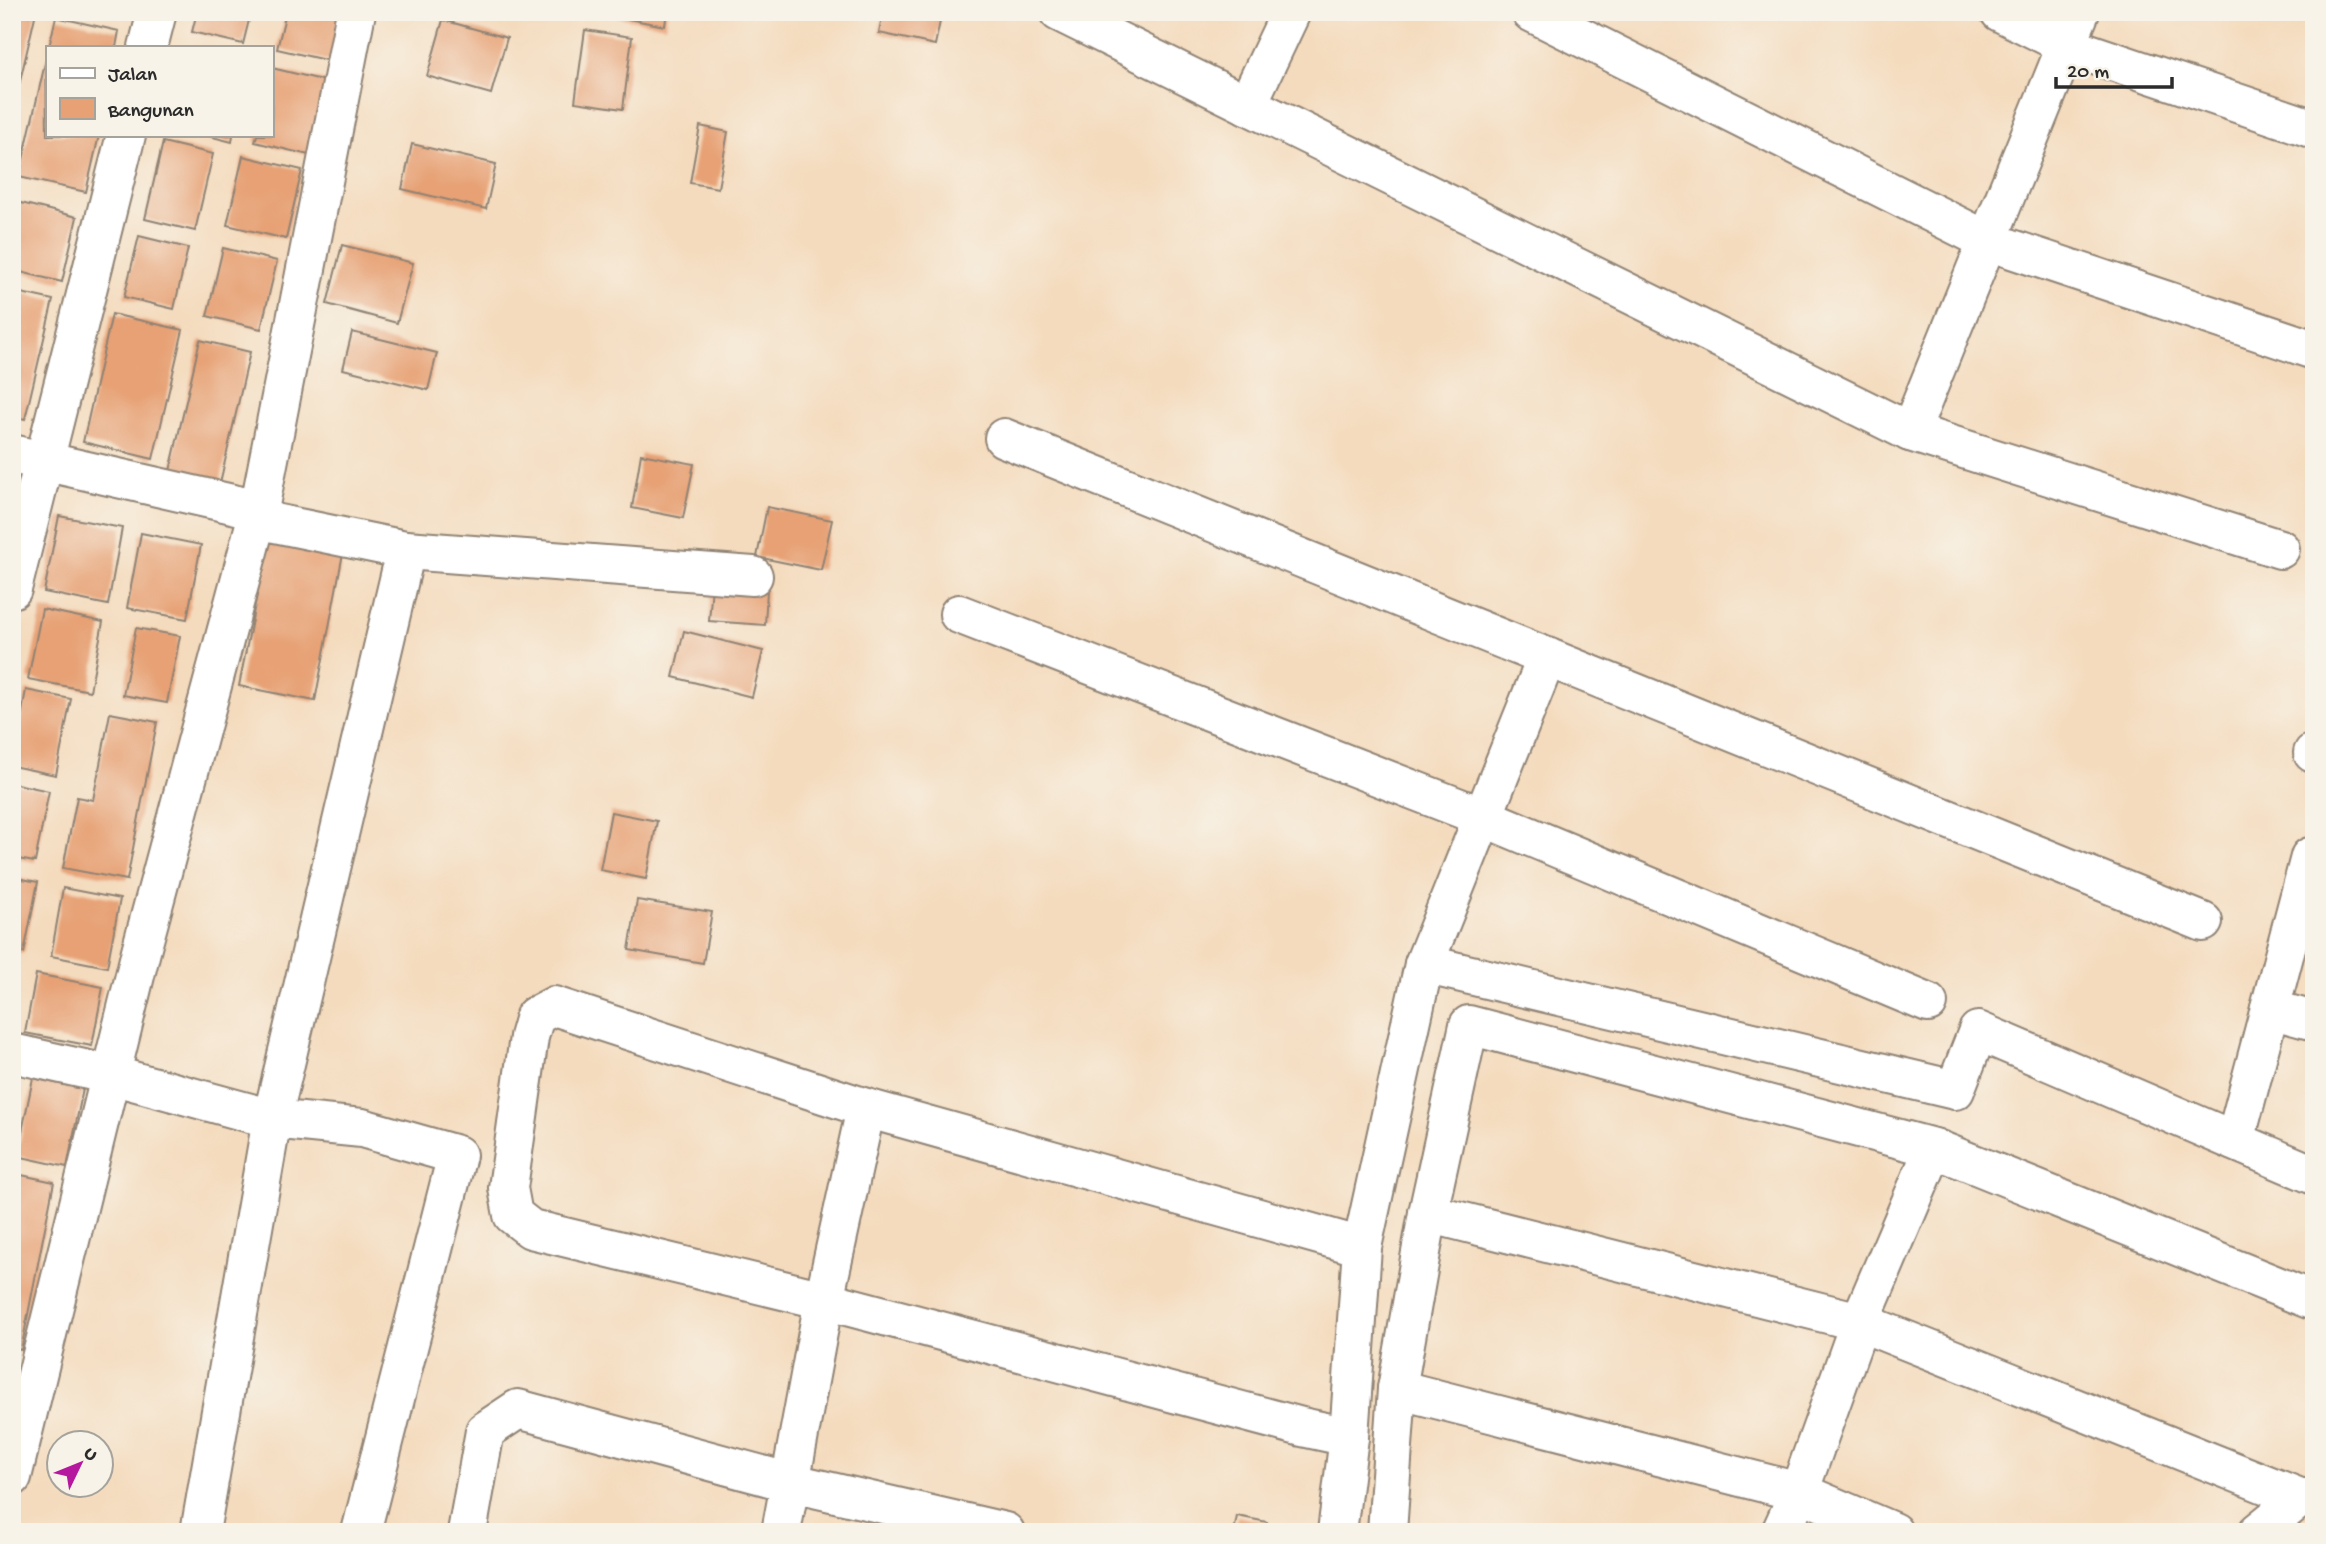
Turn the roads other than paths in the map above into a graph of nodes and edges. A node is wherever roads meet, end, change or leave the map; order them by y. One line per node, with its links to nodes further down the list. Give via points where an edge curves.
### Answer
1 (157, 12): 8 (street)
2 (356, 12): 17 (street)
3 (1059, 12): 9 (street)
4 (1291, 12): 9 (street)
5 (1531, 12): 12 (street)
6 (2000, 12): 7 (street)
7 (2074, 29): 10 (street); 12 (street)
8 (148, 46)
9 (1247, 105): 14 (street)
10 (2314, 129)
11 (126, 136): 16 (street)
12 (1988, 241): 13 (street); 14 (street)
13 (2314, 350)
14 (1910, 432): 18 (street)
15 (1004, 438): 23 (street)
16 (28, 457): 17 (street); 21 (street)
17 (257, 514): 19 (street); 32 (street)
18 (2280, 548)
19 (406, 550): 20 (street); 34 (street)
20 (753, 576)
21 (12, 589)
22 (959, 614): 24 (street)
23 (1547, 657): 24 (street); 26 (street)
24 (1483, 817): 27 (street); 28 (street)
25 (2314, 857): 29 (street)
26 (2203, 922)
27 (1423, 964): 35 (street, via 1955,1090 1978,1031); 39 (street)
28 (1928, 1003)
29 (2270, 1009): 30 (street); 35 (street)
30 (2314, 1021)
31 (12, 1053): 32 (street)
32 (111, 1075): 34 (street); 45 (street)
33 (866, 1108): 39 (street); 40 (street); 40 (street, via 554,1006 535,1016 529,1037 508,1188 513,1215 531,1229)
34 (272, 1119): 49 (street); 50 (street, via 362,1128 457,1155)
35 (2235, 1142): 37 (street)
36 (1934, 1148): 38 (street, via 1469,1025); 41 (street); 42 (street)
37 (2314, 1175)
38 (1428, 1213): 42 (street); 43 (street)
39 (1362, 1248): 44 (street)
40 (824, 1300): 44 (street); 46 (street)
41 (2314, 1301)
42 (1860, 1322): 47 (street); 48 (street)
43 (1397, 1390): 47 (street); 55 (street)
44 (1349, 1437): 54 (street)
45 (12, 1476)
46 (788, 1482): 51 (street, via 518,1409 485,1431); 52 (street); 53 (street)
47 (1799, 1492): 56 (street); 57 (street)
48 (2307, 1498): 58 (street)
49 (200, 1532)
50 (361, 1532)
51 (467, 1532)
52 (781, 1532)
53 (1005, 1532)
54 (1337, 1532)
55 (1387, 1532)
56 (1781, 1532)
57 (1893, 1532)
58 (2258, 1532)

